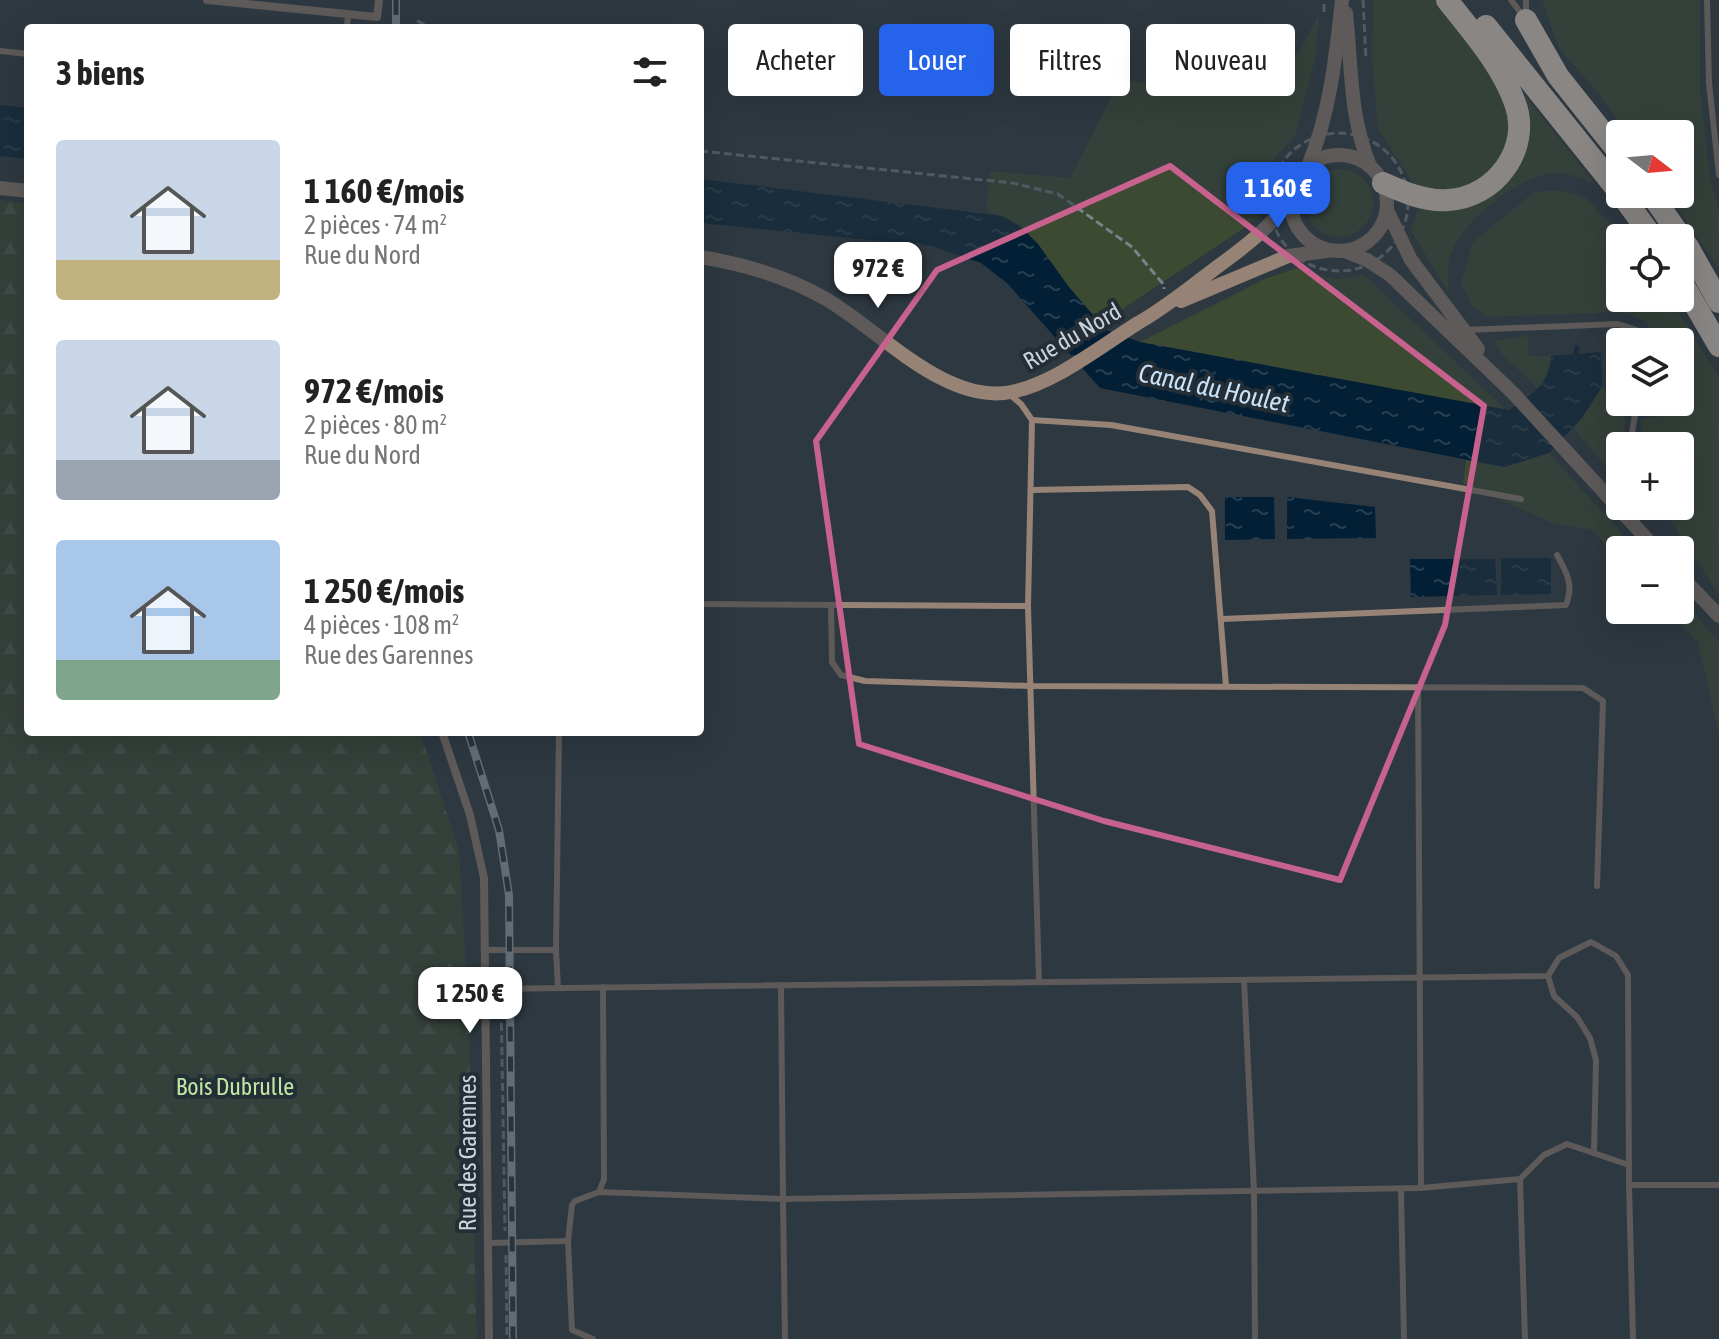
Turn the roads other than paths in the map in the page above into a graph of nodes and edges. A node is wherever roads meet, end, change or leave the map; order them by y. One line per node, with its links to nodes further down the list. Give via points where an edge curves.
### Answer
1 (207, 0): 9 (street)
2 (379, 0): 9 (street, via 377,17)
3 (1343, 0): 14 (street, via 1332,77); 15 (street, via 1358,135)
4 (1447, 0): 15 (highway, via 1495,64 1515,103 1519,126 1514,152 1492,183 1461,199 1428,199)
5 (1465, 0): 17 (highway)
6 (1511, 0): 8 (lane)
7 (1707, 0): 16 (lane)
8 (1526, 10): 13 (highway, via 1558,76)
9 (348, 14): 10 (lane)
10 (347, 24)
11 (0, 51): 12 (lane)
12 (24, 54)
13 (1606, 136)
14 (1308, 166): 15 (street, via 1336,155 1357,158); 20 (street)
15 (1377, 174): 22 (street)
16 (1719, 175)
17 (1606, 176)
18 (0, 188): 19 (street)
19 (24, 191)
20 (1291, 196): 23 (street, via 1300,231); 28 (street, Rue du Nord, via 1259,236)
21 (1661, 208): 26 (highway)
22 (1387, 209): 24 (street, via 1373,237); 30 (street, via 1411,260)
23 (1329, 251): 24 (street); 28 (street, Rue du Nord, via 1288,256)
24 (1345, 251): 33 (street, via 1384,270)
25 (704, 258): 32 (street, Rue du Nord, via 753,268 811,291 950,384)
26 (1719, 302)
27 (1694, 303): 31 (highway)
28 (1162, 309): 32 (street, Rue du Nord, via 1057,373)
29 (1631, 328): 30 (lane, via 1618,324)
30 (1463, 330): 33 (street)
31 (1719, 346)
32 (1008, 393): 34 (lane)
33 (1513, 393): 36 (street)
34 (1032, 420): 35 (lane); 37 (lane, via 1111,425)
35 (1031, 490): 44 (lane); 46 (lane, via 1188,487 1200,495 1212,511)
36 (1606, 491)
37 (1521, 499)
38 (1633, 520): 39 (street)
39 (1646, 536)
40 (1557, 555): 46 (lane, via 1569,576 1566,605)
41 (1694, 590): 45 (street)
42 (704, 604): 43 (lane)
43 (831, 605): 44 (lane); 47 (lane, via 832,662 841,675 865,681)
44 (1028, 606): 47 (lane)
45 (1718, 616)
46 (1221, 619): 48 (lane)
47 (1030, 686): 48 (lane); 58 (lane)
48 (1226, 686): 49 (lane)
49 (1418, 687): 52 (lane, via 1583,688 1603,701); 56 (lane)
50 (443, 736): 53 (street, Rue des Garennes, via 478,844)
51 (559, 736): 54 (lane)
52 (1597, 886)
53 (486, 950): 54 (lane); 62 (street, Rue des Garennes)
54 (556, 950): 61 (lane)
55 (1548, 976): 56 (lane); 63 (lane, via 1554,996 1590,1038 1596,1060); 64 (lane, via 1559,958 1591,942 1616,956 1628,975)
56 (1422, 977): 57 (lane); 68 (lane)
57 (1244, 980): 58 (lane); 70 (lane)
58 (1039, 982): 59 (lane)
59 (781, 985): 60 (lane); 72 (lane)
60 (603, 987): 61 (lane); 71 (lane, via 604,1179)
61 (558, 988): 62 (lane)
62 (486, 989): 74 (street, Rue des Garennes)
63 (1594, 1153): 64 (lane); 65 (lane, via 1567,1144 1544,1155)
64 (1629, 1165): 66 (lane)
65 (1520, 1179): 68 (lane); 80 (lane)
66 (1629, 1185): 67 (lane); 81 (lane)
67 (1719, 1185)
68 (1421, 1188): 69 (lane)
69 (1401, 1189): 70 (lane); 79 (lane)
70 (1254, 1191): 72 (lane); 78 (lane)
71 (599, 1192): 72 (lane); 73 (lane, via 572,1205)
72 (783, 1199): 77 (lane)
73 (568, 1241): 74 (lane); 76 (lane, via 572,1330)
74 (488, 1243): 75 (street, Rue des Garennes)
75 (489, 1339)
76 (593, 1339)
77 (785, 1339)
78 (1255, 1339)
79 (1404, 1339)
80 (1525, 1339)
81 (1633, 1339)

